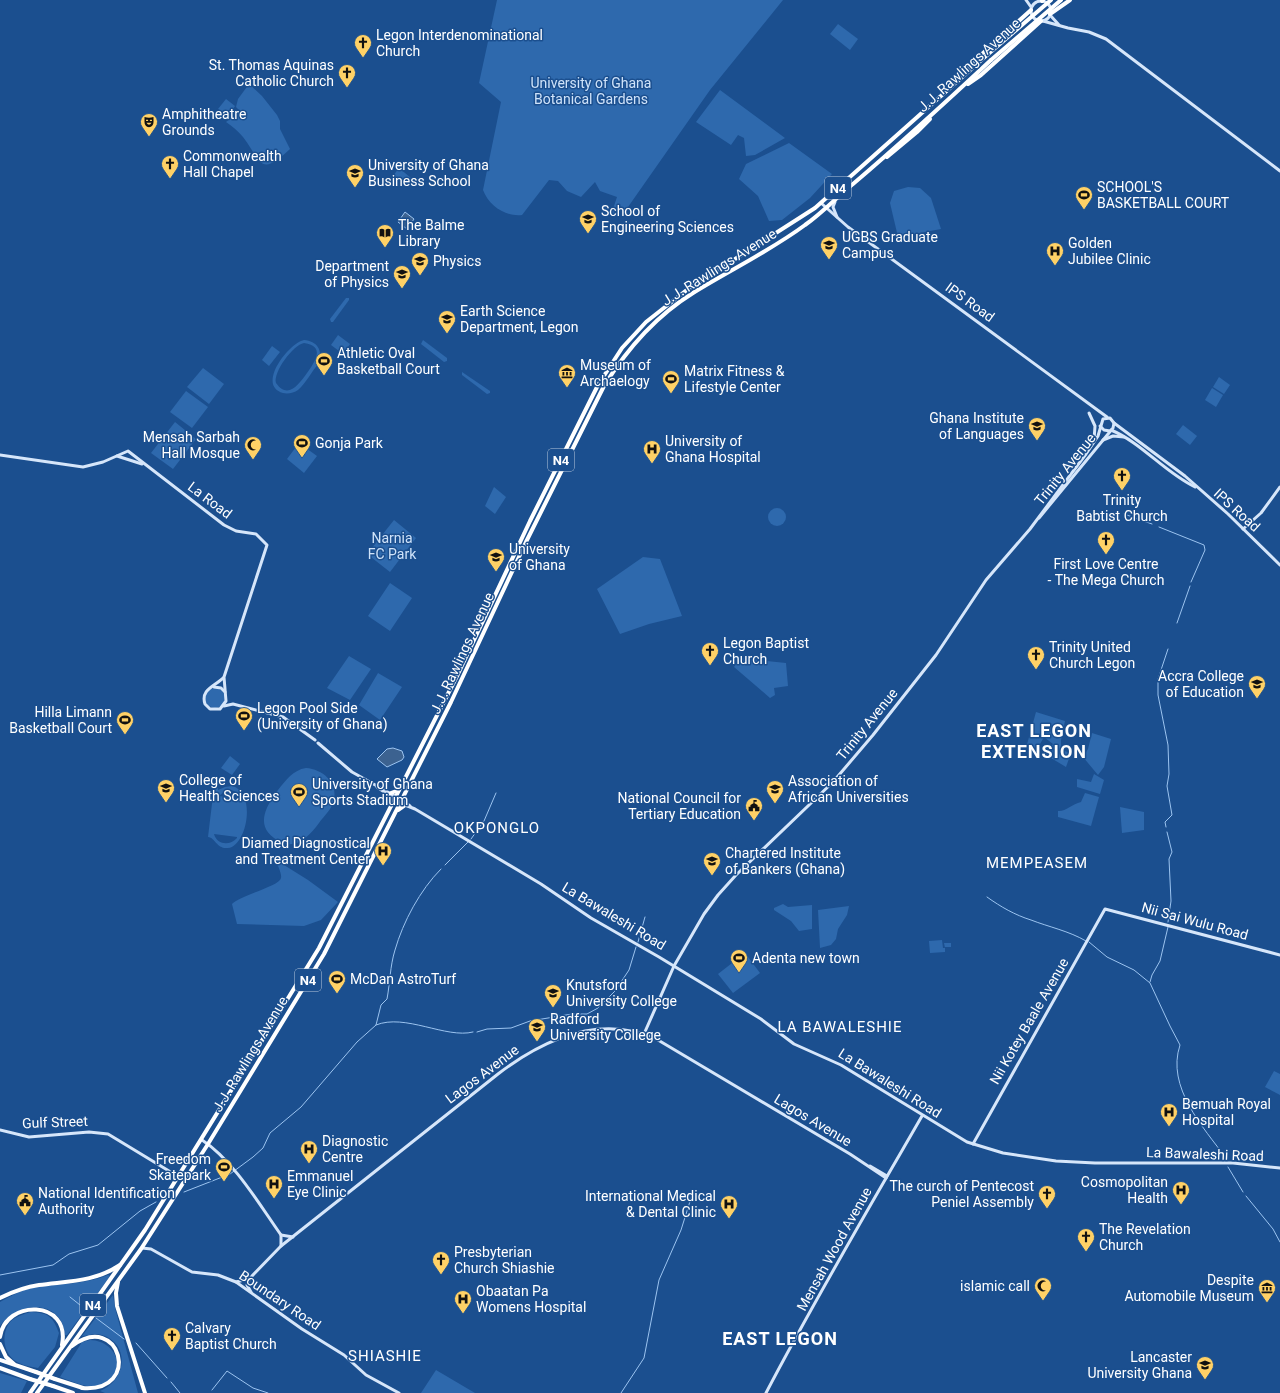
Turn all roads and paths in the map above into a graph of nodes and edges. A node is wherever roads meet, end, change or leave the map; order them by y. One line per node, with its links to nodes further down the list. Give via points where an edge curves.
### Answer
1 (1027, 0): 6 (street); 7 (street)
2 (1042, 0): 6 (street); 8 (street, via 1050,6)
3 (1051, 0): 11 (highway, J.J. Rawlings Avenue / N4, bridge)
4 (1061, 0): 12 (highway, J.J. Rawlings Avenue, bridge)
5 (1070, 0): 8 (highway)
6 (1035, 2): 7 (street)
7 (1031, 9): 9 (street, via 1034,19); 11 (highway, via 972,63)
8 (1050, 14): 9 (street); 10 (street)
9 (1042, 21): 10 (street); 12 (highway, via 981,75)
10 (1062, 27): 13 (street, via 1089,32 1106,39)
11 (958, 82): 15 (highway, J.J. Rawlings Avenue / N4)
12 (964, 85): 14 (highway, J.J. Rawlings Avenue / N4, via 918,132)
13 (1280, 170)
14 (842, 193): 16 (highway, J.J. Rawlings Avenue / N4); 17 (street, via 832,207)
15 (821, 203): 16 (street, IPS Road); 40 (highway, J.J. Rawlings Avenue / N4, via 688,289 646,322 622,348 598,385)
16 (826, 208): 17 (street, IPS Road); 42 (highway, J.J. Rawlings Avenue / N4, via 796,231 672,308 649,327 615,368 535,522)
17 (838, 218): 19 (street, IPS Road)
18 (1089, 413): 25 (street, via 1095,426)
19 (1106, 417): 20 (street); 21 (street)
20 (1114, 423): 22 (street); 30 (street, IPS Road, via 1185,476)
21 (1100, 426): 22 (street, via 1104,430); 25 (street, Trinity Avenue)
22 (1110, 430): 23 (street, IPS Road); 24 (street, Trinity Avenue)
23 (1128, 438): 24 (street, via 1113,436); 30 (street, IPS Road)
24 (1101, 441): 31 (street, Trinity Avenue)
25 (1094, 443): 31 (street, Trinity Avenue)
26 (0, 455): 27 (street, via 82,467)
27 (117, 456): 28 (street, La Road); 28 (street, La Road, via 128,451)
28 (143, 464): 34 (street, La Road, via 228,528 256,534 267,546)
29 (1280, 487): 32 (street, via 1260,513)
30 (1196, 488): 32 (street, IPS Road)
31 (1036, 521): 50 (street, Trinity Avenue, via 986,580 936,655 852,761 718,895)
32 (1243, 528): 33 (street, IPS Road)
33 (1280, 565)
34 (224, 677): 35 (street); 36 (street)
35 (212, 687): 36 (street, via 221,688); 39 (street, via 204,693 204,704 214,710)
36 (225, 692): 37 (street)
37 (226, 699): 38 (street); 39 (street)
38 (233, 704): 39 (street); 41 (street, La Bawaleshi Road, via 282,717 303,730 349,770)
39 (224, 706)
40 (399, 790): 41 (highway); 43 (highway, J.J. Rawlings Avenue / N4)
41 (390, 795): 43 (street, La Bawaleshi Road); 46 (highway)
42 (405, 795): 44 (highway, J.J. Rawlings Avenue / N4); 45 (highway)
43 (395, 798): 44 (street, La Bawaleshi Road); 46 (highway, J.J. Rawlings Avenue / N4)
44 (401, 802): 45 (street, La Bawaleshi Road); 47 (highway, J.J. Rawlings Avenue / N4)
45 (407, 805): 47 (highway); 50 (street, La Bawaleshi Road)
46 (391, 806): 57 (highway, J.J. Rawlings Avenue / N4, via 319,948)
47 (397, 810): 58 (highway, J.J. Rawlings Avenue / N4, via 324,954)
48 (1105, 909): 49 (street, Nii Sai Wulu Road); 59 (street, Nii Kotey Baale Avenue)
49 (1280, 954)
50 (674, 966): 51 (street, Trinity Avenue); 52 (street, La Bawaleshi Road, via 761,1018 794,1044 842,1065)
51 (644, 1034): 63 (street, Lagos Avenue); 69 (street, Lagos Avenue, via 612,1028 586,1030 556,1039 526,1055 498,1074)
52 (917, 1112): 53 (street, La Bawaleshi Road); 55 (street)
53 (922, 1116): 54 (street, La Bawaleshi Road); 55 (street, Mensah Wood Avenue)
54 (926, 1118): 55 (street); 59 (street, La Bawaleshi Road)
55 (918, 1122): 61 (street, Mensah Wood Avenue)
56 (0, 1130): 64 (street, Gulf Street, via 29,1137 89,1132 108,1134)
57 (202, 1140): 58 (street); 62 (highway, J.J. Rawlings Avenue / N4)
58 (208, 1144): 68 (street, via 235,1171); 71 (highway, J.J. Rawlings Avenue / N4)
59 (973, 1144): 60 (street, La Bawaleshi Road, via 1056,1161 1233,1163)
60 (1280, 1168)
61 (891, 1170): 63 (street); 65 (street, Mensah Wood Avenue)
62 (181, 1172): 64 (street); 66 (highway, J.J. Rawlings Avenue / N4)
63 (878, 1172): 65 (street, Lagos Avenue); 67 (street)
64 (172, 1174): 66 (street, Gulf Street)
65 (886, 1177): 67 (street, Mensah Wood Avenue)
66 (177, 1179): 72 (highway, J.J. Rawlings Avenue / N4)
67 (882, 1185): 92 (street, Mensah Wood Avenue)
68 (281, 1235): 69 (street); 70 (street)
69 (292, 1237): 70 (street, Lagos Avenue)
70 (281, 1246): 73 (street, Lagos Avenue)
71 (140, 1249): 74 (highway, J.J. Rawlings Avenue / N4); 75 (street, Boundary Road, via 151,1249 192,1272 218,1275)
72 (123, 1263): 77 (highway, via 96,1278 38,1285); 80 (highway, J.J. Rawlings Avenue / N4)
73 (250, 1278): 75 (street, Lagos Avenue); 76 (street, via 247,1285)
74 (119, 1279): 81 (highway, J.J. Rawlings Avenue / N4); 90 (highway, via 117,1306)
75 (236, 1282): 76 (street, Boundary Road)
76 (251, 1292): 91 (street, Boundary Road, via 302,1329 344,1355 366,1375)
77 (0, 1298)
78 (0, 1337): 80 (highway, via 4,1324 14,1316 29,1310 42,1309 59,1322 63,1330)
79 (0, 1344): 83 (highway, via 6,1357)
80 (62, 1347): 86 (highway, J.J. Rawlings Avenue / N4)
81 (69, 1348): 85 (highway, via 83,1339 97,1337 111,1344 119,1358 118,1374 110,1384 93,1390); 87 (highway, J.J. Rawlings Avenue / N4)
82 (0, 1360): 83 (highway)
83 (20, 1367): 85 (highway, bridge)
84 (0, 1368): 88 (highway, bridge)
85 (82, 1388): 89 (highway)
86 (30, 1393)
87 (38, 1393)
88 (73, 1393)
89 (96, 1393)
90 (145, 1393)
91 (399, 1393)
92 (766, 1393)

